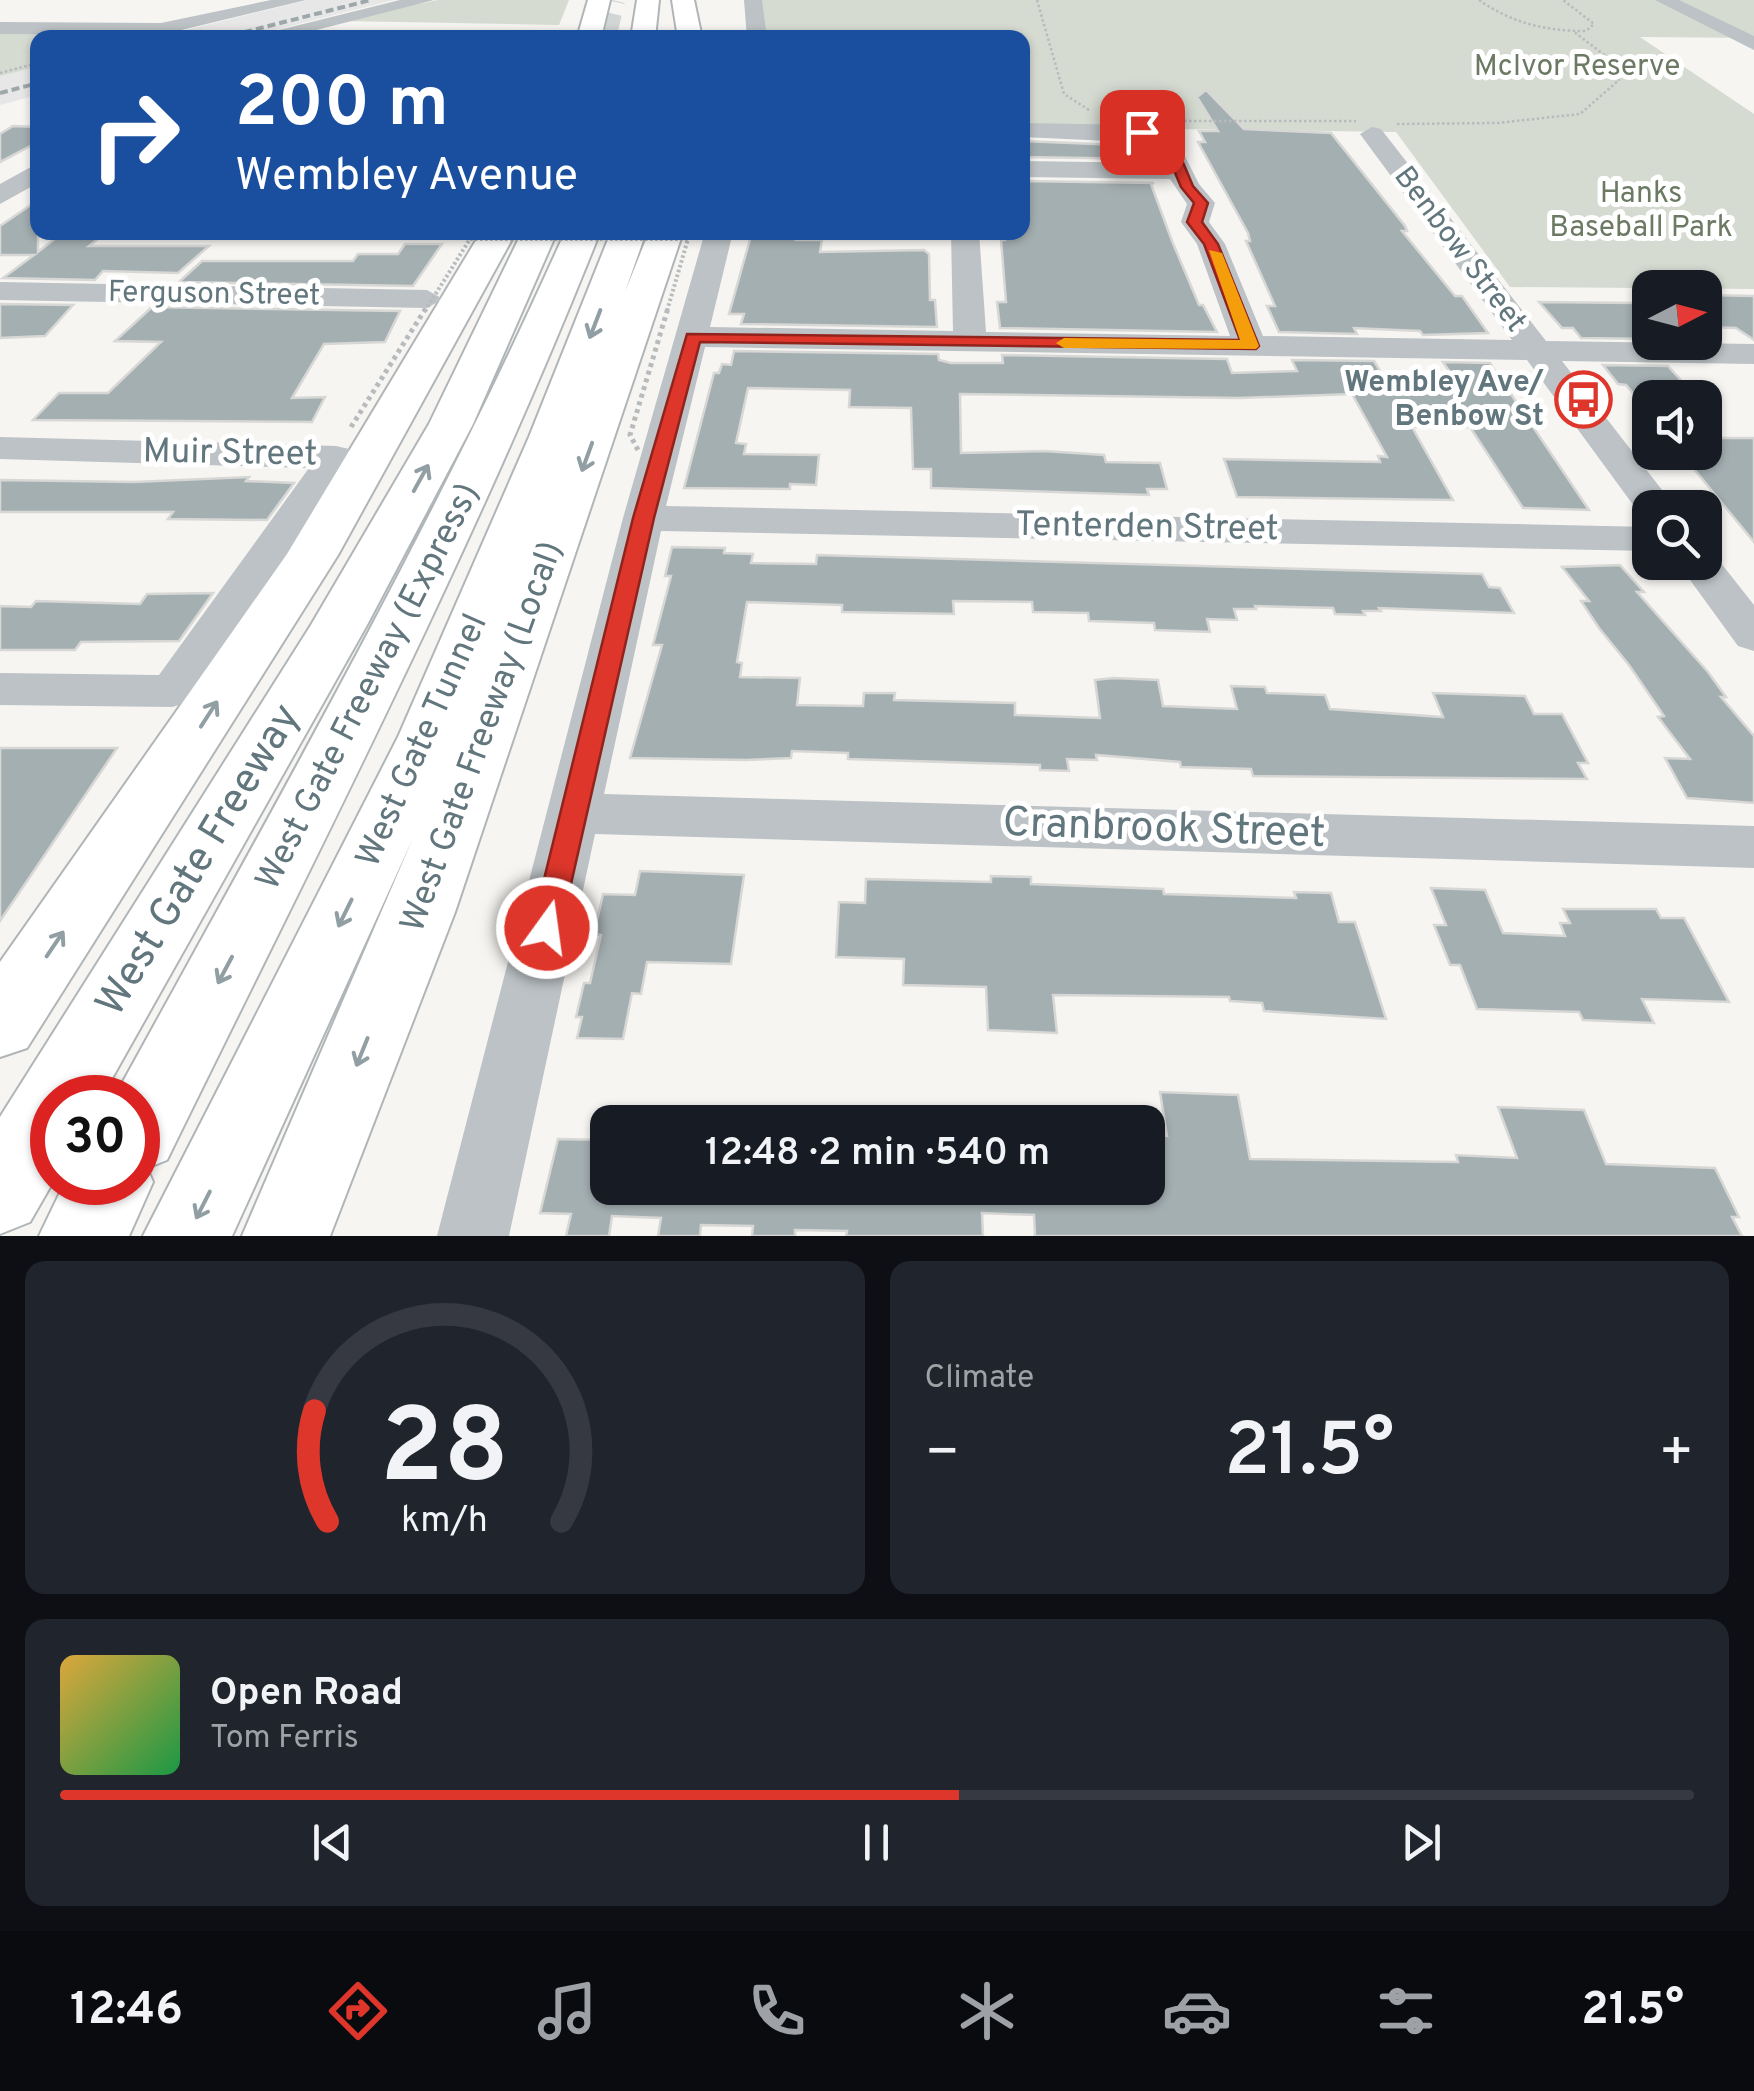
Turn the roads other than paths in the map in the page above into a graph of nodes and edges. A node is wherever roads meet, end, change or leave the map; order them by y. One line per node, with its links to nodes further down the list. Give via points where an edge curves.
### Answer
1 (248, 0): 11 (street)
2 (297, 0): 9 (street)
3 (425, 0): 14 (street)
4 (599, 0): 15 (highway)
5 (625, 0): 12 (highway)
6 (648, 0): 16 (highway)
7 (753, 0): 19 (street)
8 (1664, 0): 20 (street)
9 (270, 2): 11 (street)
10 (683, 5): 17 (highway); 18 (highway)
11 (221, 17): 13 (street, via 161,29)
12 (620, 26)
13 (0, 28)
14 (296, 30)
15 (590, 30)
16 (644, 30)
17 (680, 30)
18 (688, 30)
19 (755, 30)
20 (1754, 44)
21 (1380, 128): 40 (street, Benbow Street)
22 (1030, 130): 25 (street, via 1150,133 1169,142)
23 (0, 164): 26 (street)
24 (1030, 169): 25 (street)
25 (1180, 170): 39 (street, via 1201,203 1194,222 1211,244)
26 (27, 179)
27 (495, 240): 47 (highway, via 381,489)
28 (495, 240): 52 (highway, one-way to 28, via 312,555)
29 (536, 240): 47 (highway, West Gate Freeway (Express), one-way to 29, via 451,424)
30 (580, 240): 54 (highway, West Gate Freeway (Express), one-way to 54, via 445,541)
31 (626, 240): 59 (highway, West Gate Tunnel, one-way to 59, via 429,737)
32 (663, 240): 60 (highway, West Gate Freeway (Local), one-way to 60, via 426,894)
33 (717, 240): 37 (street)
34 (965, 240): 38 (street)
35 (0, 291): 36 (street, Ferguson Street)
36 (428, 299)
37 (692, 337): 38 (street); 44 (street)
38 (970, 341): 39 (street)
39 (1250, 346): 40 (street)
40 (1535, 350): 41 (street); 43 (street, Benbow Street)
41 (1754, 354)
42 (0, 448): 49 (street, Muir Street, via 336,457 172,692)
43 (1642, 490)
44 (644, 518): 45 (street, Tenterden Street); 50 (street)
45 (1632, 539)
46 (1712, 580): 48 (street)
47 (339, 624): 53 (highway, West Gate Freeway)
48 (1754, 636)
49 (0, 688)
50 (575, 813): 51 (street, Cranbrook Street); 61 (street)
51 (1754, 846)
52 (0, 1024)
53 (72, 1075)
54 (160, 1091)
55 (30, 1143): 56 (highway)
56 (0, 1193)
57 (99, 1205): 58 (highway)
58 (83, 1236)
59 (187, 1236)
60 (286, 1236)
61 (472, 1236)

